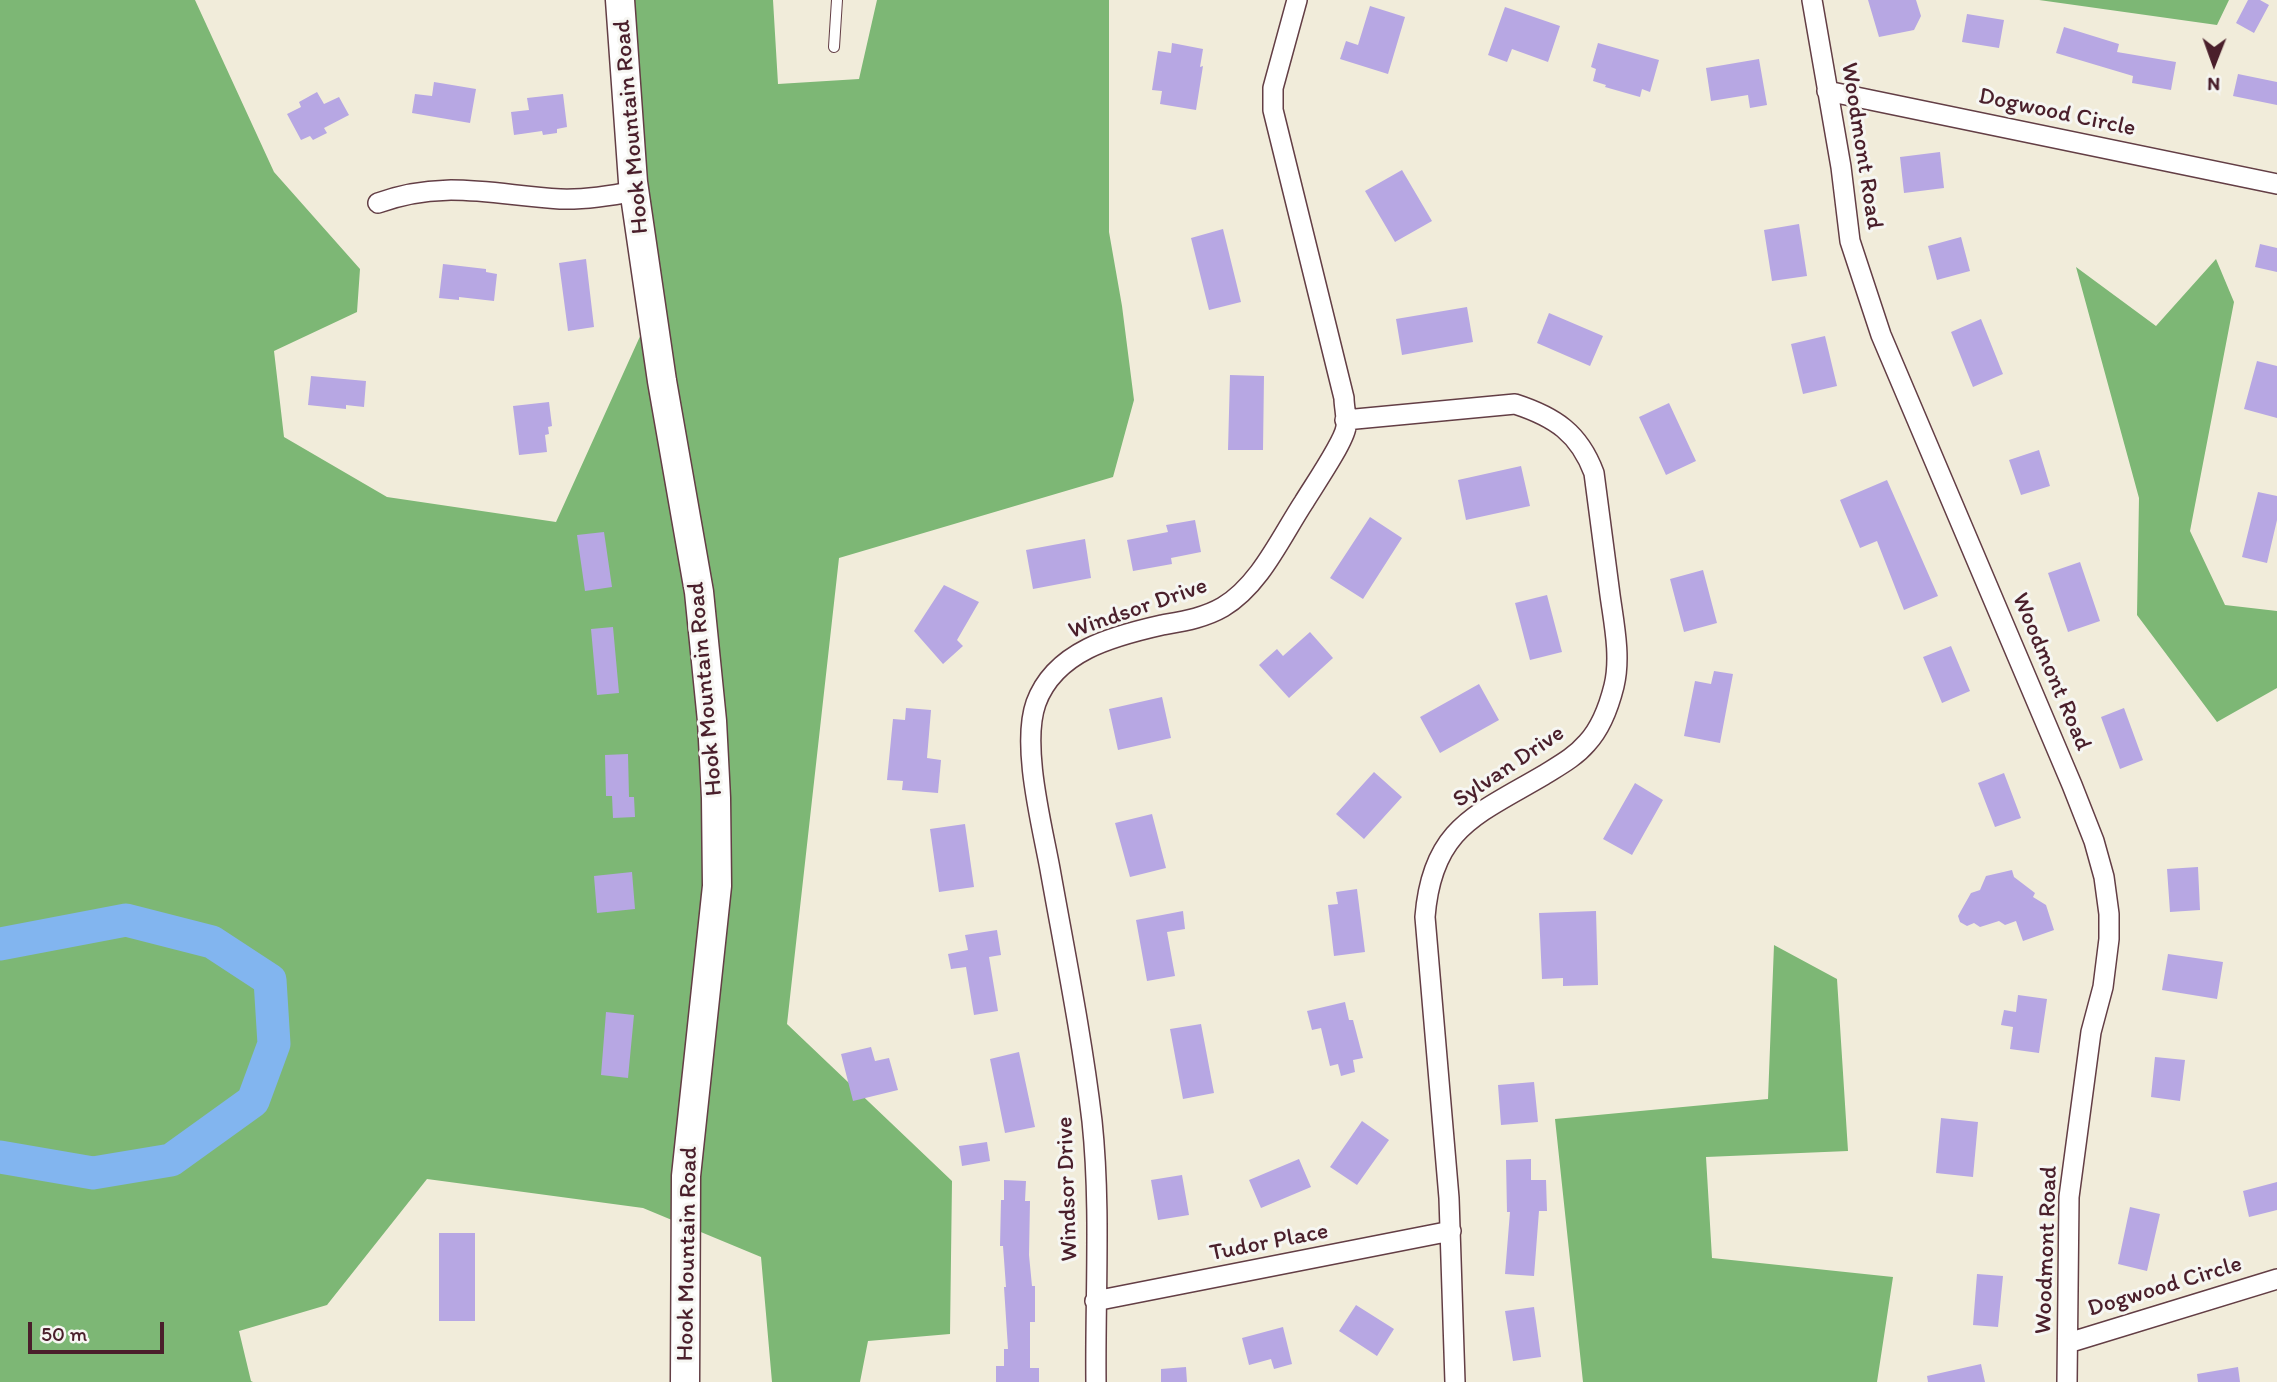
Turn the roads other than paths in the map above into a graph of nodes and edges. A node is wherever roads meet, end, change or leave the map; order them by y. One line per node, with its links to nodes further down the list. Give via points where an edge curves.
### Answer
1 (620, 0): 8 (street, Hook Mountain Road)
2 (837, 0): 5 (lane)
3 (1297, 0): 10 (street, Windsor Drive, via 1273,88 1273,110 1344,398)
4 (1812, 0): 6 (street, Woodmont Road)
5 (834, 47)
6 (1827, 91): 7 (street, Dogwood Circle); 14 (street, Woodmont Road, via 1850,241 1868,299 2095,841 2104,877 2109,939 2091,1032 2070,1197)
7 (2277, 184)
8 (635, 191): 9 (street, via 561,199 423,190); 15 (street, Hook Mountain Road, via 699,592 716,798 717,886 686,1176)
9 (378, 203)
10 (1345, 420): 11 (street, Sylvan Drive, via 1515,404 1548,416 1572,435 1594,473 1616,673 1596,731 1570,759 1471,817 1454,835 1431,874 1425,917); 13 (street, Windsor Drive, via 1346,429 1325,469 1244,590 1200,618 1123,636 1079,652 1057,668 1035,706 1030,736 1035,786 1092,1125)
11 (1451, 1231): 13 (street, Tudor Place); 17 (street, Sylvan Drive)
12 (2277, 1279): 14 (street, Dogwood Circle)
13 (1095, 1301): 16 (street, Windsor Drive)
14 (2068, 1343): 18 (street, Woodmont Road)
15 (685, 1382)
16 (1096, 1382)
17 (1455, 1382)
18 (2067, 1382)

